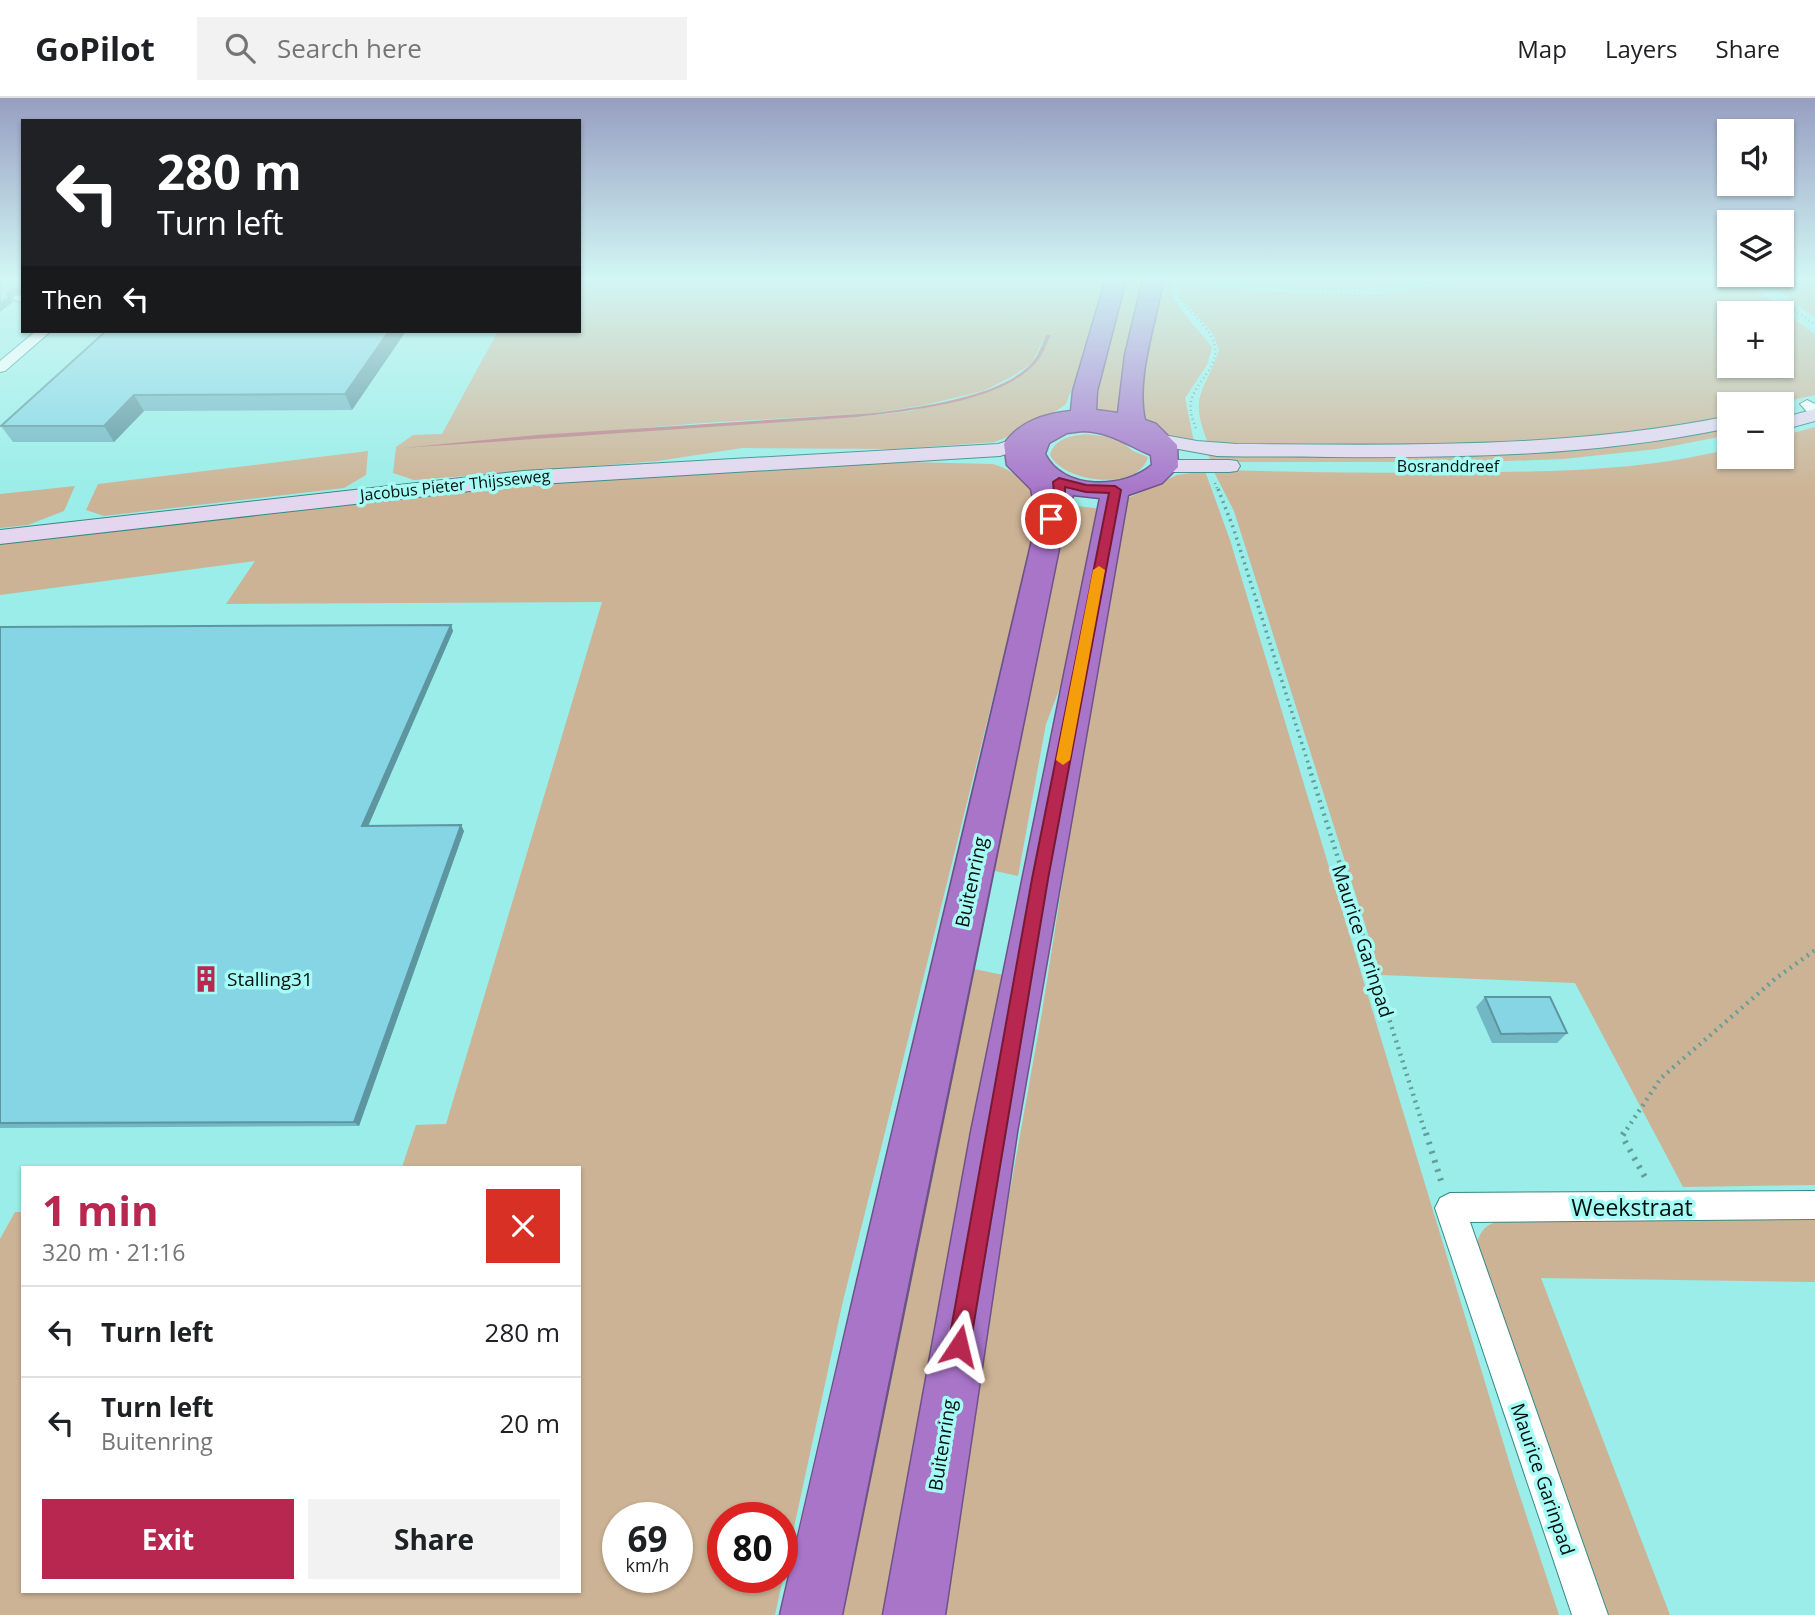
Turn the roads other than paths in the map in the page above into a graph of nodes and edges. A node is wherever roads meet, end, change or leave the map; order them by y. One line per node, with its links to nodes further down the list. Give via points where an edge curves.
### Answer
1 (22, 350): 4 (street)
2 (1096, 350): 8 (highway)
3 (1139, 350): 10 (highway, via 1129,417)
4 (0, 368)
5 (1813, 408): 6 (main road); 7 (main road)
6 (1794, 409)
7 (1794, 418)
8 (1074, 420): 10 (highway, via 1114,419); 13 (highway, via 1117,428); 15 (highway, Buitenring, via 1037,439 1031,454)
9 (1717, 424): 12 (main road, Bosranddreef, via 1652,438 1529,450)
10 (1133, 425): 13 (highway)
11 (1717, 441): 14 (main road, Bosranddreef, via 1660,453 1545,464)
12 (1227, 449): 13 (main road, Bosranddreef); 14 (main road, Bosranddreef)
13 (1163, 452): 14 (main road, Bosranddreef); 16 (highway, via 1147,482)
14 (1205, 456)
15 (1037, 475): 16 (highway, via 1086,489); 17 (main road, Jacobus Pieter Thijsseweg, via 912,454 523,478); 20 (highway, Buitenring, via 891,1237)
16 (1115, 490): 21 (highway, Buitenring, via 997,1118)
17 (0, 537)
18 (1815, 1205): 19 (street, Weekstraat)
19 (1450, 1208): 22 (street, Maurice Garinpad)
20 (811, 1615)
21 (914, 1615)
22 (1590, 1615)

